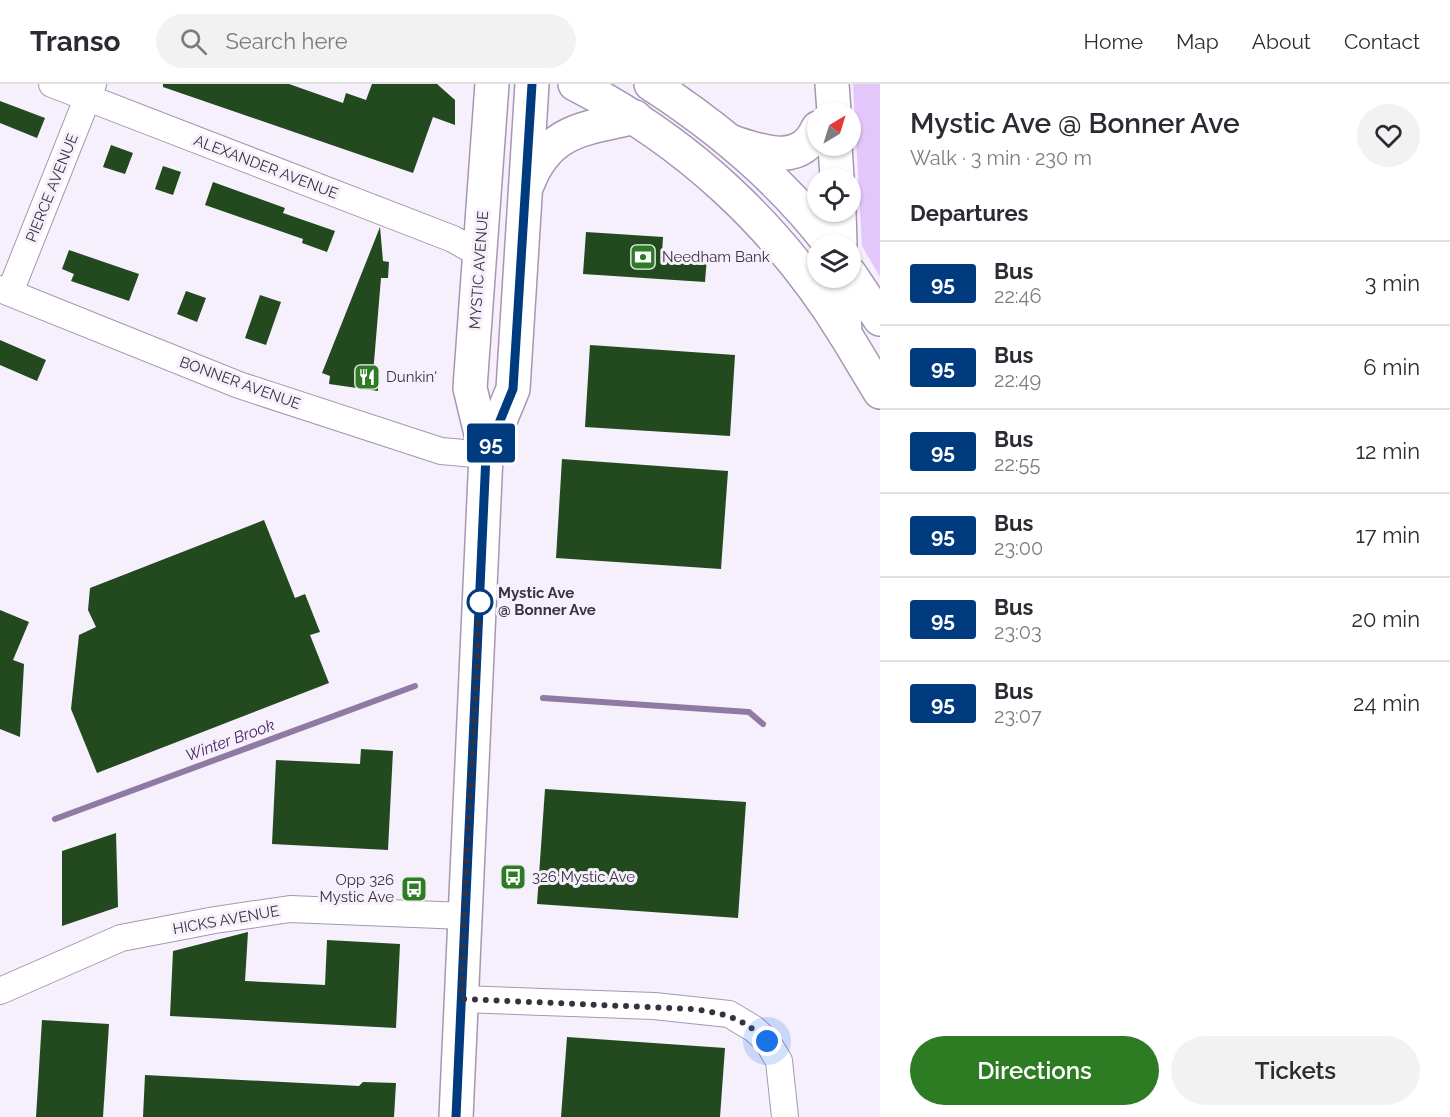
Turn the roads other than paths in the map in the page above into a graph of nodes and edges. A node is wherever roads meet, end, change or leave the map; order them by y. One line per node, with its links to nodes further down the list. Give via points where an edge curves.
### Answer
1 (52, 84): 8 (street, ALEXANDER AVENUE)
2 (492, 84): 16 (main road, MYSTIC AVENUE)
3 (532, 84): 14 (main road, MYSTIC AVENUE)
4 (575, 84): 11 (main road)
5 (651, 84): 12 (main road)
6 (819, 84): 9 (main road)
7 (832, 84): 10 (main road)
8 (91, 91): 16 (street, ALEXANDER AVENUE, via 453,239); 19 (street, PIERCE AVENUE)
9 (820, 102)
10 (833, 102)
11 (635, 117): 14 (main road, via 580,130 556,141 534,167); 21 (main road, via 737,199 802,271)
12 (732, 142): 13 (main road, via 783,155); 15 (main road, via 780,186)
13 (807, 143)
14 (525, 190): 23 (main road, MYSTIC AVENUE, via 513,389)
15 (821, 234)
16 (479, 254): 23 (main road, MYSTIC AVENUE, via 470,388)
17 (843, 288): 21 (main road)
18 (859, 288): 20 (main road)
19 (5, 291): 23 (street, BONNER AVENUE, via 239,385 441,451)
20 (880, 319)
21 (845, 334): 22 (main road)
22 (880, 392)
23 (486, 455): 24 (main road, MYSTIC AVENUE)
24 (464, 916): 25 (street, HICKS AVENUE, via 290,909 226,919 121,938); 26 (main road, MYSTIC AVENUE)
25 (0, 991)
26 (462, 999): 27 (main road, MYSTIC AVENUE); 28 (street, via 654,1006 729,1014 751,1026 779,1061)
27 (456, 1117)
28 (785, 1117)

